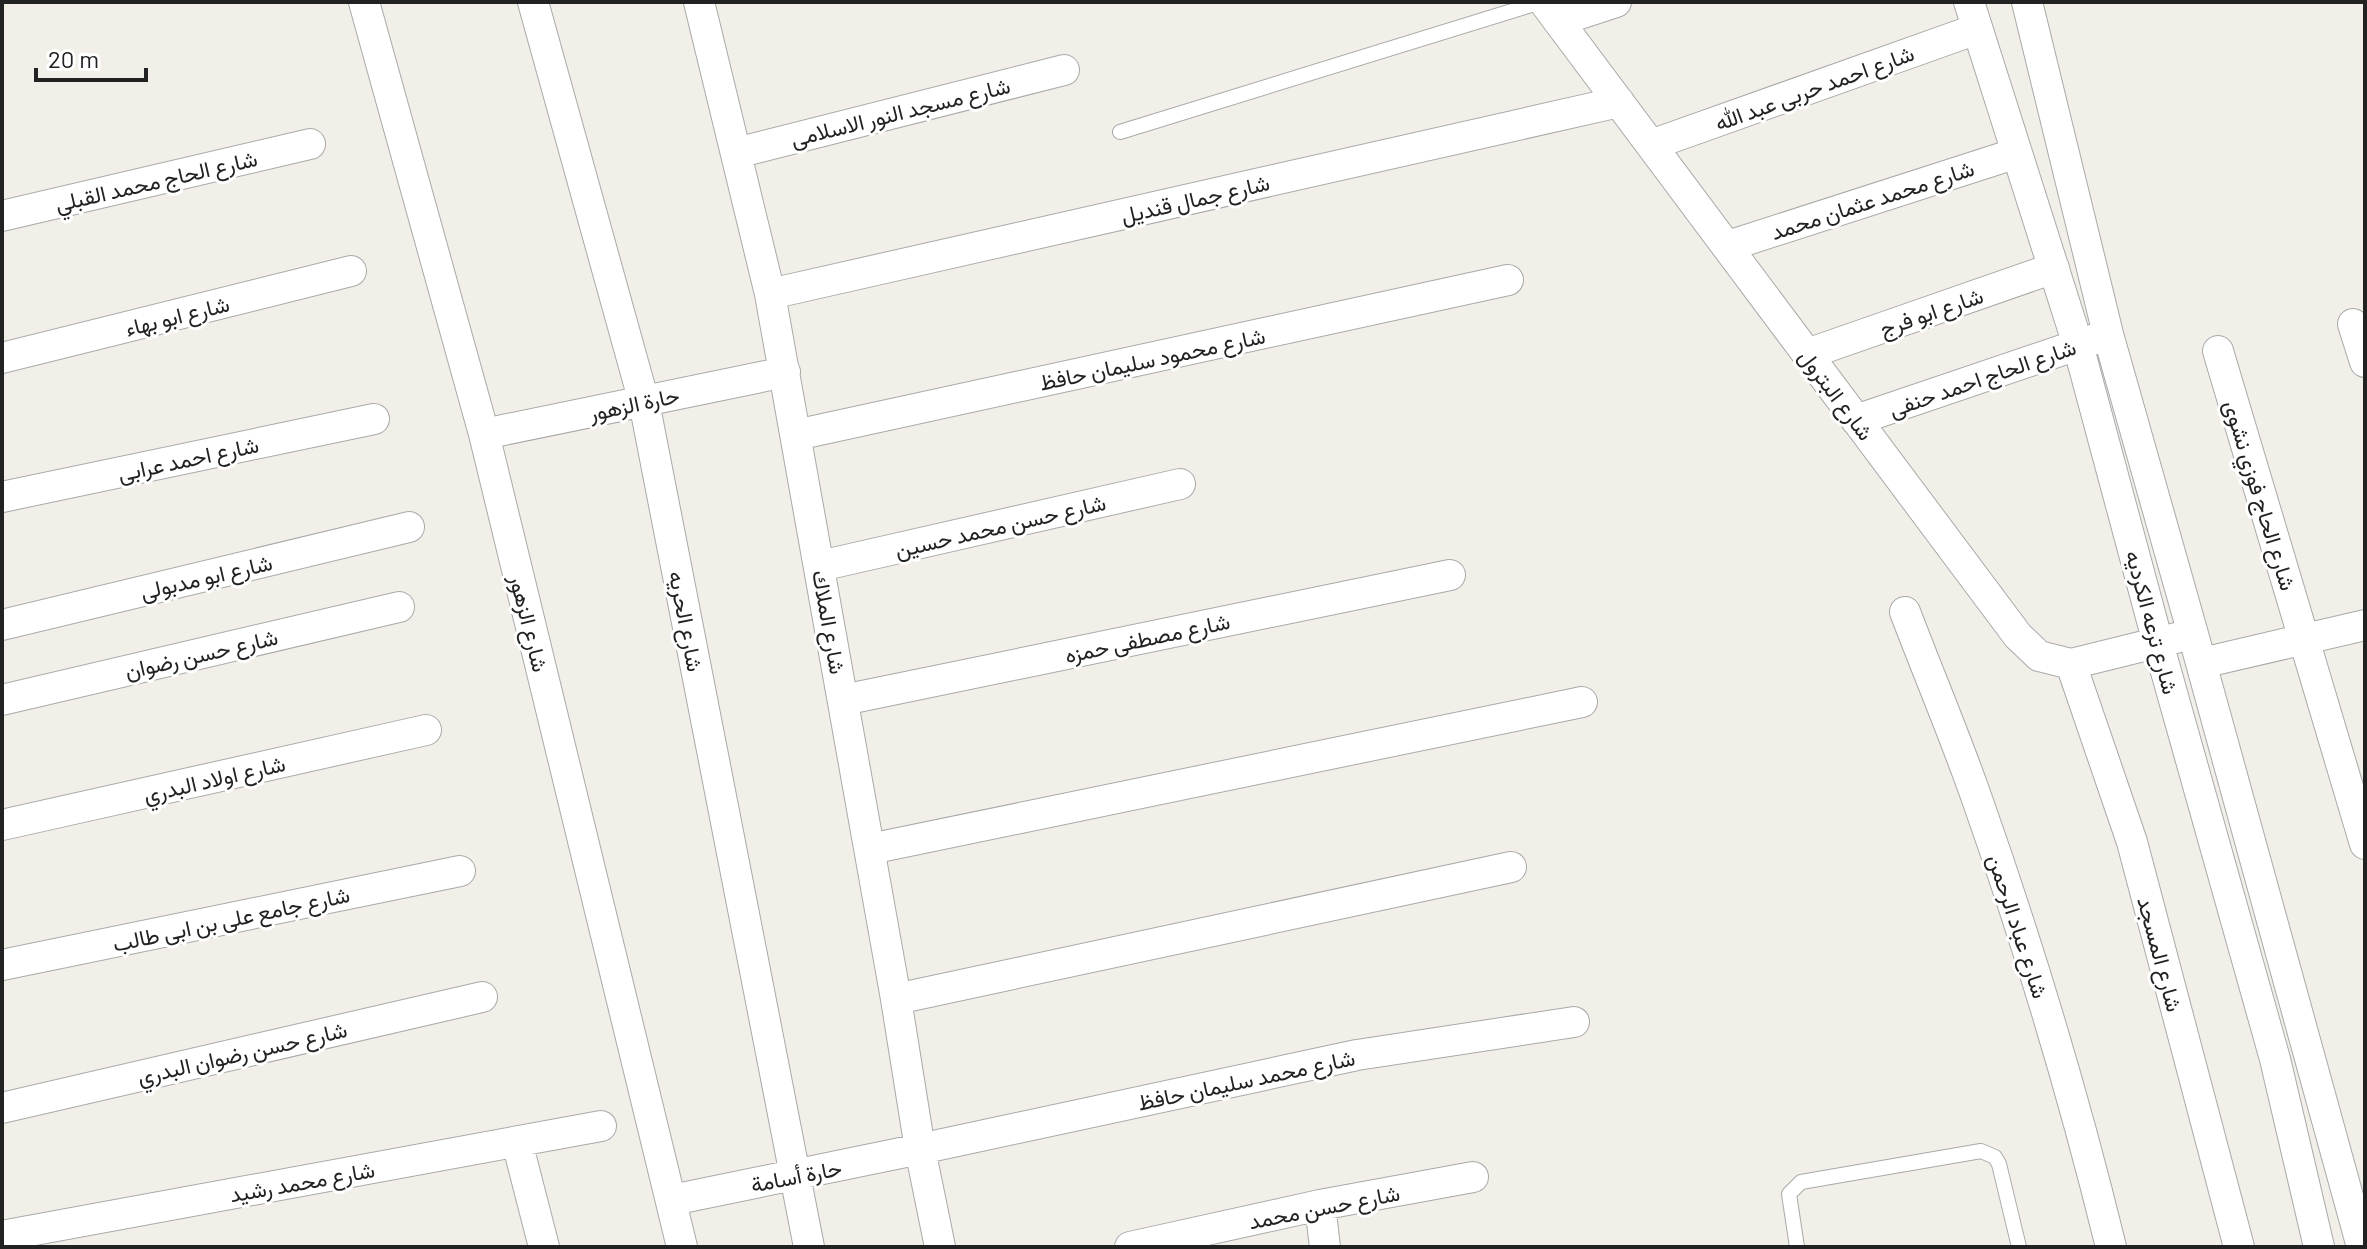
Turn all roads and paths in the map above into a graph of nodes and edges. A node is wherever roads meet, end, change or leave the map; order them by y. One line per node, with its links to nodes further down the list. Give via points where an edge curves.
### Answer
1 (364, 2): 32 (street, شارع الزهور)
2 (533, 2): 29 (street, شارع الحريه)
3 (1616, 2): 6 (street)
4 (2027, 2): 22 (street, شارع ترعه الكرديه)
5 (708, 4): 13 (street, شارع الملاك)
6 (1548, 8): 9 (street, شارع البترول); 10 (lane)
7 (1973, 15): 12 (street, شارع احمد حربى عبد الله); 14 (street, شارع ترعه الكرديه)
8 (1064, 70): 13 (street, شارع مسجد النور الاسلامى)
9 (1619, 102): 12 (street, شارع البترول); 20 (street, شارع جمال قنديل)
10 (1120, 132)
11 (310, 144): 15 (street, شارع الحاج محمد القبلي)
12 (1651, 145): 16 (street, شارع البترول)
13 (736, 153): 20 (street, شارع الملاك)
14 (2017, 153): 16 (street, شارع محمد عثمان محمد); 17 (street, شارع ترعه الكرديه)
15 (2, 216)
16 (1728, 246): 25 (street, شارع البترول)
17 (2054, 268): 23 (street, شارع ترعه الكرديه); 25 (street, شارع ابو فرج)
18 (351, 271): 26 (street, شارع ابو بهاء)
19 (1508, 280): 33 (street, شارع محمود سليمان حافظ)
20 (770, 294): 28 (street, شارع الملاك)
21 (2353, 324): 27 (street)
22 (2108, 334): 23 (street, شارع الحاج احمد حنفى); 43 (street, شارع ترعه الكرديه)
23 (2078, 345): 31 (street, شارع الحاج احمد حنفى); 45 (street, شارع ترعه الكرديه)
24 (2218, 351): 44 (street, شارع الحاج فوزي نشوى)
25 (1807, 354): 31 (street, شارع البترول)
26 (2, 358)
27 (2365, 362)
28 (785, 372): 29 (street, حارة الزهور); 33 (street, شارع الملاك)
29 (644, 402): 32 (street, حارة الزهور); 65 (street, شارع الحريه)
30 (374, 419): 35 (street, شارع احمد عرابى)
31 (1856, 420): 47 (street, شارع البترول, via 2018,636 2039,656)
32 (484, 434): 67 (street, شارع الزهور)
33 (796, 435): 37 (street, شارع الملاك)
34 (1180, 484): 37 (street, شارع حسن محمد حسين)
35 (2, 497)
36 (409, 527): 41 (street, شارع ابو مدبولى)
37 (820, 566): 49 (street, شارع الملاك)
38 (1450, 575): 49 (street, شارع مصطفى حمزه)
39 (399, 607): 48 (street, شارع حسن رضوان)
40 (1905, 612): 78 (street, شارع عباد الرحمن, via 1976,797 2039,985)
41 (2, 625)
42 (2365, 625): 44 (street)
43 (2193, 634): 45 (street); 46 (street, شارع ترعه الكرديه)
44 (2304, 639): 46 (street); 53 (street, شارع الحاج فوزي نشوى)
45 (2158, 643): 47 (street); 80 (street, شارع ترعه الكرديه, via 2275,1059)
46 (2202, 663): 81 (street, شارع ترعه الكرديه)
47 (2071, 664): 79 (street, شارع المسجد, via 2132,842)
48 (2, 700)
49 (843, 700): 54 (street, شارع الملاك)
50 (1582, 702): 54 (street)
51 (426, 730): 52 (street, شارع اولاد البدري)
52 (2, 825)
53 (2365, 844)
54 (870, 849): 59 (street, شارع الملاك)
55 (1511, 867): 59 (street)
56 (460, 871): 57 (street, شارع جامع على بن ابى طالب)
57 (2, 965)
58 (482, 997): 61 (street, شارع حسن رضوان البدري)
59 (896, 999): 64 (street, شارع الملاك)
60 (1574, 1022): 64 (street, شارع محمد سليمان حافظ, via 1357,1055)
61 (2, 1108)
62 (601, 1126): 63 (street, شارع محمد رشيد)
63 (517, 1142): 69 (street, شارع محمد رشيد); 71 (street)
64 (920, 1149): 65 (street, حارة أسامة); 74 (street, شارع الملاك)
65 (797, 1175): 67 (street, حارة أسامة); 73 (street, شارع الحريه)
66 (1473, 1177): 68 (street, شارع حسن محمد)
67 (672, 1200): 72 (street, شارع الزهور)
68 (1320, 1205): 70 (street, شارع حسن محمد); 75 (street)
69 (2, 1236)
70 (1146, 1245)
71 (544, 1247)
72 (682, 1247)
73 (809, 1247)
74 (940, 1247)
75 (1325, 1247)
76 (1797, 1247): 77 (lane, via 1788,1202 1801,1182 1981,1151 1999,1164)
77 (2019, 1247)
78 (2111, 1247)
79 (2239, 1247)
80 (2319, 1247)
81 (2362, 1247)

